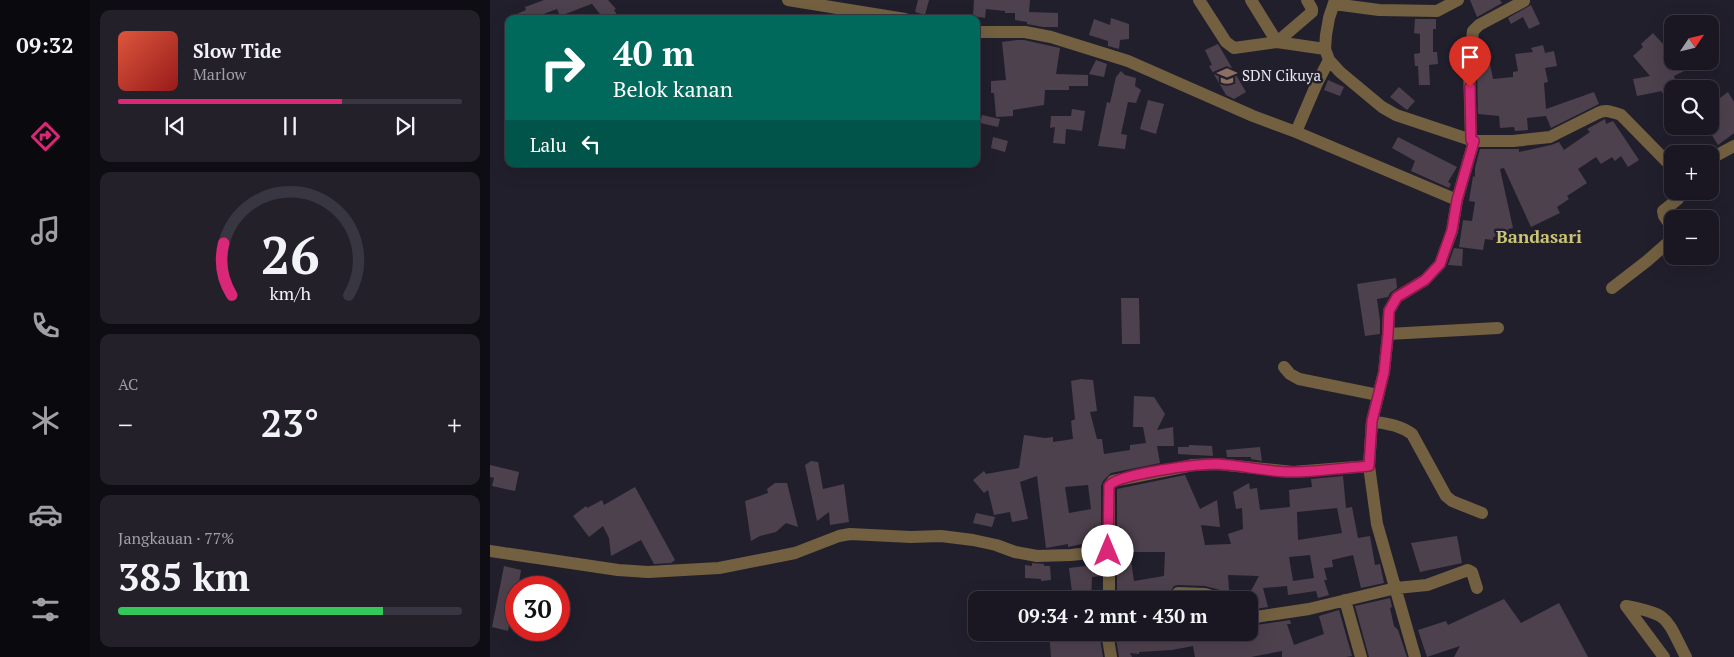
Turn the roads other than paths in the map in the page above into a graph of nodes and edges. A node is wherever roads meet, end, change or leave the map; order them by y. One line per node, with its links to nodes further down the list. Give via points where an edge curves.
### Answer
1 (788, 0): 8 (street)
2 (1199, 0): 10 (street, via 1230,46)
3 (1252, 0): 10 (street)
4 (1307, 0): 10 (street, via 1312,9 1309,16)
5 (1458, 0): 7 (street, via 1437,11 1379,10)
6 (1524, 1): 13 (street, via 1472,31 1469,66)
7 (1334, 2): 11 (street, via 1329,18)
8 (880, 15)
9 (980, 32): 12 (street, via 1025,32 1052,37 1128,61)
10 (1277, 42): 11 (street)
11 (1327, 55): 12 (street); 13 (street, via 1340,72 1382,107 1396,115)
12 (1296, 132): 17 (street)
13 (1473, 141): 16 (street, via 1550,137 1604,110 1621,115); 17 (street)
14 (1734, 146): 15 (street)
15 (1719, 154)
16 (1664, 159)
17 (1457, 200): 23 (street, via 1452,230 1440,264 1425,280 1394,300 1389,311)
18 (1677, 200): 19 (street)
19 (1664, 210)
20 (1664, 246): 21 (street)
21 (1612, 288)
22 (1498, 328): 23 (street)
23 (1388, 334): 25 (street)
24 (1284, 367): 25 (street, via 1299,379)
25 (1378, 395): 26 (street)
26 (1372, 421): 27 (street); 28 (street, via 1402,427 1412,434 1446,496)
27 (1369, 466): 30 (street, via 1293,472 1217,464 1193,465 1114,481 1109,486); 31 (street, via 1377,524)
28 (1482, 513)
29 (490, 551): 30 (street, via 648,572 719,568 795,553 850,534 949,537 981,541 1037,556)
30 (1108, 551): 33 (street)
31 (1396, 588): 32 (street, via 1427,585 1470,570); 34 (street); 39 (street)
32 (1477, 588)
33 (1108, 591)
34 (1345, 600): 35 (street); 38 (street)
35 (1258, 617)
36 (1108, 641): 37 (street)
37 (1111, 657)
38 (1361, 657)
39 (1415, 657)
40 (1664, 657): 41 (street, via 1626,606 1652,612 1667,621)
41 (1686, 657)

